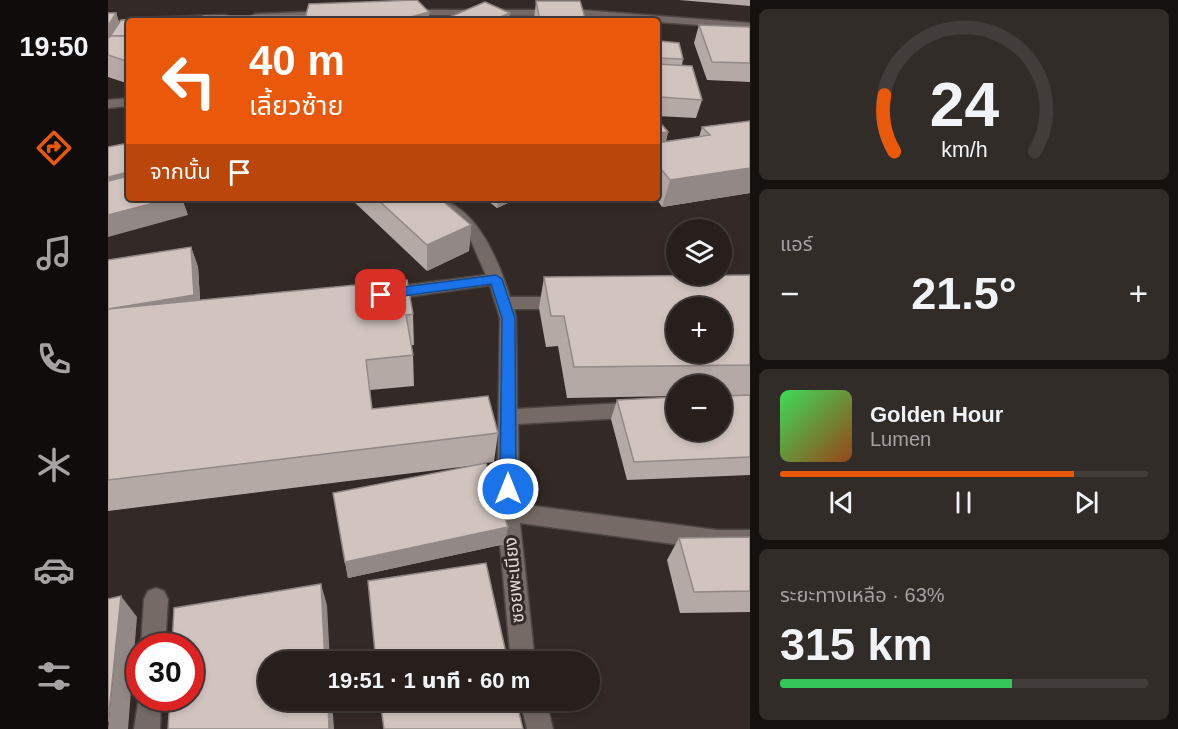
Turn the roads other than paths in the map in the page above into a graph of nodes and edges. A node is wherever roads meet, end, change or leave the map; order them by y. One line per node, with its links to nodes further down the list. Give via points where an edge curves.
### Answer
1 (390, 12): 2 (street)
2 (484, 12): 5 (street); 6 (street)
3 (344, 13): 4 (street)
4 (215, 18)
5 (473, 18)
6 (645, 18)
7 (660, 19): 8 (street)
8 (750, 26)
9 (126, 102): 10 (street)
10 (108, 104)
11 (439, 201): 12 (street, ซอยพะเนียง, via 473,230)
12 (496, 279): 13 (street); 14 (street, ซอยพะเนียง)
13 (370, 296)
14 (504, 303): 15 (street); 17 (street, ซอยพะเนียง, via 508,318)
15 (575, 303)
16 (666, 408): 17 (street)
17 (508, 417): 18 (street, ซอยพะเนียง)
18 (508, 512): 19 (street, via 717,540); 22 (street, ซอยพะเนียง)
19 (750, 540)
20 (156, 599): 21 (street)
21 (154, 633)
22 (521, 651)
23 (148, 711): 25 (street)
24 (536, 711): 26 (street)
25 (147, 729)
26 (540, 729)

